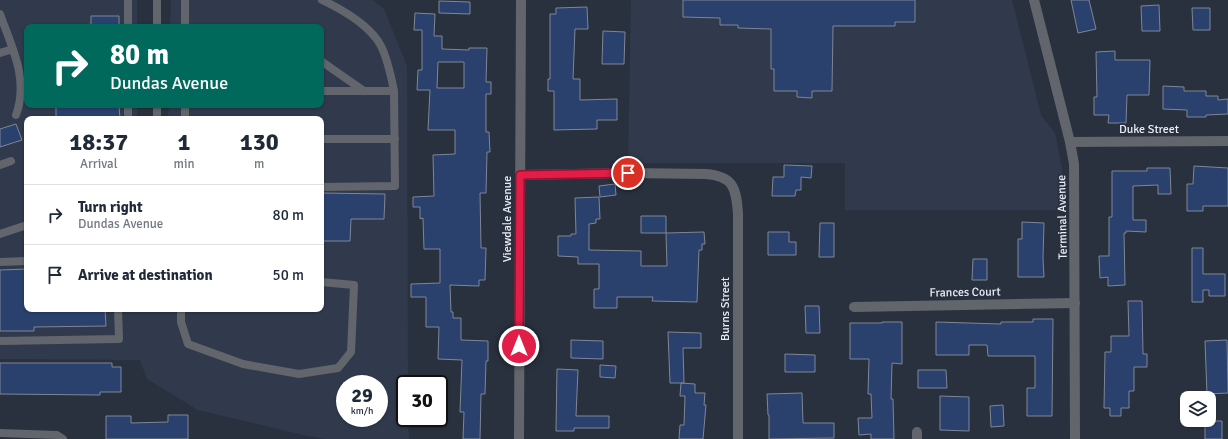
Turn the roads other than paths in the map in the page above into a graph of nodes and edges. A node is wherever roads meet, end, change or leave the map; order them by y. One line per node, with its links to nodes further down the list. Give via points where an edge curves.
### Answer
1 (128, 0): 8 (lane)
2 (157, 0): 9 (lane)
3 (185, 0): 10 (lane)
4 (322, 0): 16 (lane, via 357,20 381,45)
5 (521, 0): 24 (street, Viewdale Avenue)
6 (1034, 0): 21 (street, Terminal Avenue)
7 (0, 14): 11 (lane)
8 (128, 24)
9 (157, 24)
10 (185, 24)
11 (13, 49): 12 (lane); 17 (lane, via 19,65 21,84 20,106)
12 (0, 53)
13 (324, 64): 15 (lane)
14 (324, 91): 15 (lane)
15 (364, 91): 16 (lane)
16 (394, 91): 19 (lane)
17 (16, 115)
18 (324, 139): 19 (lane)
19 (395, 139): 25 (lane, via 395,186)
20 (1228, 141): 21 (street, Duke Street)
21 (1070, 142): 31 (street, Terminal Avenue, via 1074,164)
22 (11, 161): 23 (lane)
23 (0, 165)
24 (520, 175): 38 (street, Viewdale Avenue); 39 (street, Burns Street, via 706,174 717,175 734,186 738,213)
25 (324, 187)
26 (24, 226): 27 (lane)
27 (0, 234)
28 (24, 261): 29 (lane)
29 (0, 262)
30 (324, 282): 34 (lane, via 354,286 351,352 338,368 299,374 243,364 188,344 181,322)
31 (1075, 303): 32 (street, Frances Court); 40 (street, Terminal Avenue)
32 (854, 307)
33 (118, 312): 35 (lane, via 119,339)
34 (181, 312)
35 (0, 341)
36 (0, 433): 37 (lane, via 57,436)
37 (63, 439)
38 (518, 439)
39 (738, 439)
40 (1075, 439)

